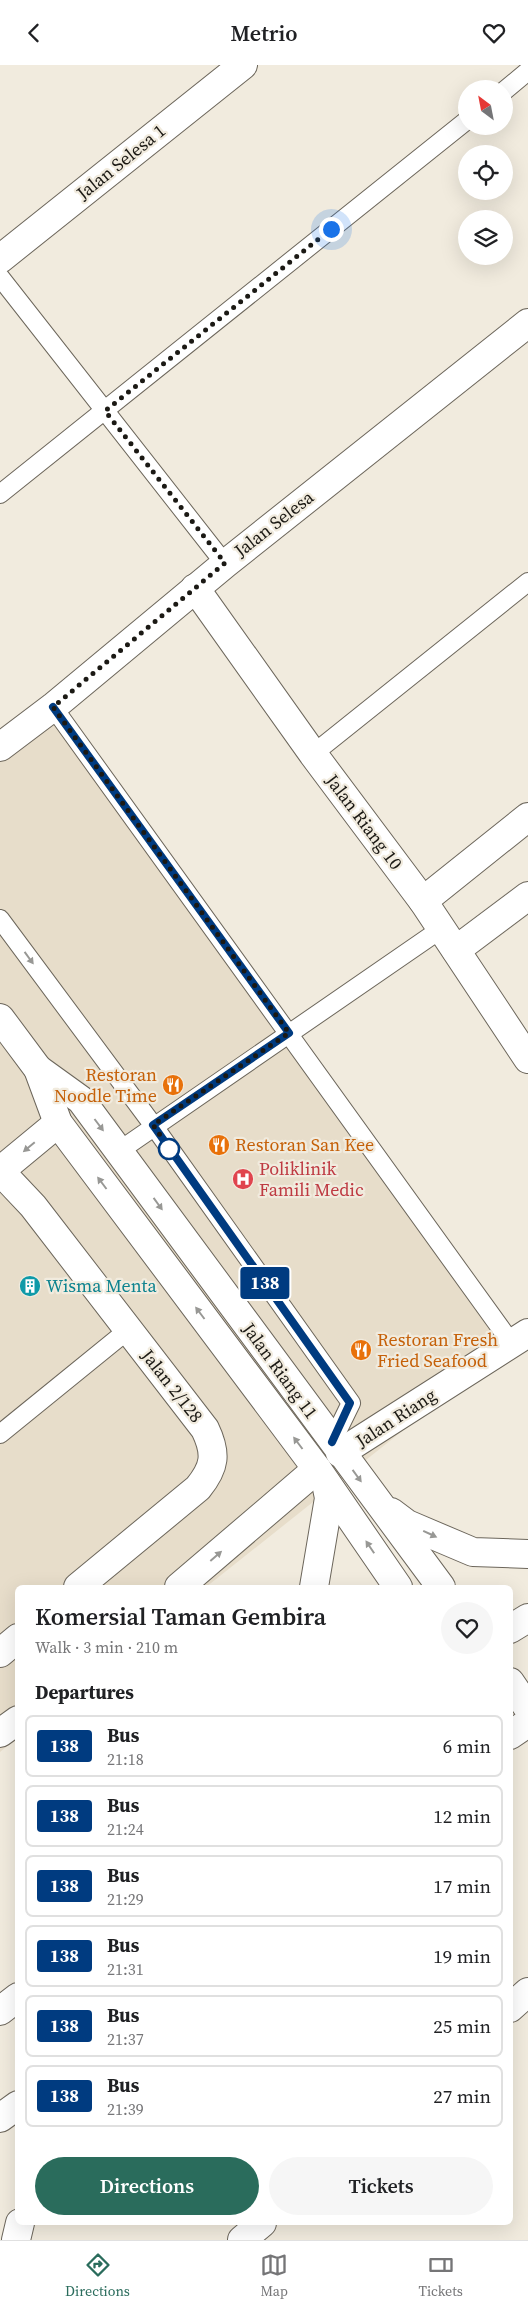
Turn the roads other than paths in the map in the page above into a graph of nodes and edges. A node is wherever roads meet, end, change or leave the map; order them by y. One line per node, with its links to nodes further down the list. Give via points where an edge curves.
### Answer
1 (243, 65): 5 (street, Jalan Selesa 1)
2 (528, 71): 3 (lane)
3 (513, 84)
4 (458, 127): 8 (lane)
5 (0, 259)
6 (0, 277): 8 (lane)
7 (528, 323): 10 (street, Jalan Selesa)
8 (105, 411): 9 (lane); 10 (lane)
9 (0, 494)
10 (225, 563): 12 (street, Jalan Selesa)
11 (528, 583): 15 (lane)
12 (195, 588): 13 (street, Jalan Selesa); 15 (street, Jalan Riang 10)
13 (53, 707): 14 (street, Jalan Selesa); 22 (lane)
14 (0, 747)
15 (313, 754): 18 (street, Jalan Riang 10)
16 (528, 817): 18 (street)
17 (528, 896): 20 (street)
18 (423, 901): 20 (street, Jalan Riang 10)
19 (0, 919): 26 (lane, one-way to 26)
20 (448, 940): 22 (lane); 23 (street, Jalan Riang 10)
21 (0, 1018): 24 (street, Jalan Riang 11)
22 (289, 1033): 26 (lane); 30 (lane)
23 (528, 1059)
24 (38, 1069): 25 (street, Jalan Riang 11); 27 (street, Jalan Riang 11, one-way to 27, via 80,1100)
25 (58, 1123): 28 (street, one-way to 28); 33 (street, Jalan Riang 11, one-way to 25)
26 (153, 1125): 27 (lane); 32 (lane, via 350,1403)
27 (119, 1151): 32 (street, Jalan Riang 11, one-way to 32)
28 (0, 1171): 29 (street, Jalan 2/128, via 33,1206)
29 (128, 1331): 31 (lane); 36 (street, Jalan 2/128, via 205,1429 212,1443 213,1460 198,1489)
30 (520, 1338): 32 (street, Jalan Riang)
31 (0, 1434)
32 (336, 1447): 34 (street, Jalan Riang 11, one-way to 34)
33 (322, 1476): 37 (street, one-way to 33); 38 (street, via 329,1498); 39 (street, Jalan Riang 11, one-way to 33)
34 (374, 1499): 35 (street, one-way to 35, via 407,1524 473,1552); 40 (street, Jalan Riang 11)
35 (528, 1554)
36 (80, 1585)
37 (183, 1585)
38 (314, 1585)
39 (397, 1585)
40 (439, 1585)
41 (528, 1618): 42 (street)
42 (513, 1627)
43 (15, 1640): 44 (street)
44 (0, 1653)
45 (513, 1685): 46 (street)
46 (528, 1707)
47 (15, 1722): 49 (street)
48 (528, 1723): 50 (street)
49 (0, 1733)
50 (513, 1733)
51 (528, 1992): 53 (street)
52 (15, 1999): 54 (street)
53 (513, 2005)
54 (0, 2011)
55 (15, 2107): 56 (street)
56 (0, 2118)
57 (20, 2225): 59 (street)
58 (260, 2225): 60 (street)
59 (16, 2240)
60 (242, 2240)

